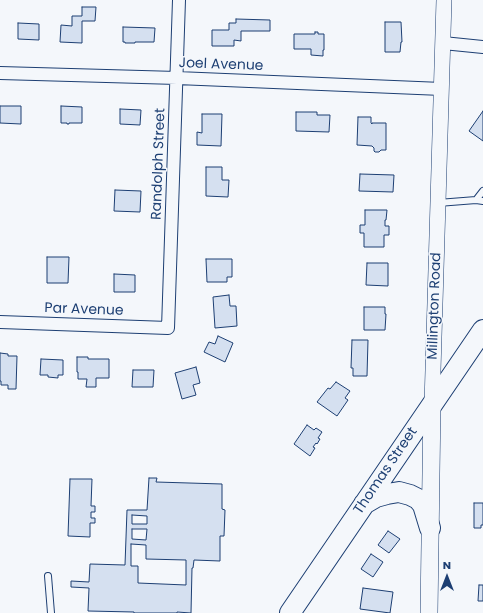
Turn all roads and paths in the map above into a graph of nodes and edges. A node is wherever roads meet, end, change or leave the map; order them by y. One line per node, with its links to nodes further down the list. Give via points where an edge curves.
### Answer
1 (179, 0): 6 (street, Randolph Street)
2 (444, 0): 3 (street, Millington Road)
3 (443, 43): 4 (street); 7 (street, Millington Road)
4 (483, 47)
5 (0, 73): 6 (street, Joel Avenue)
6 (177, 78): 7 (street, Joel Avenue); 12 (street, Randolph Street)
7 (442, 89): 10 (street, Millington Road)
8 (483, 190): 9 (lane)
9 (480, 201): 10 (lane)
10 (438, 203): 14 (street, Millington Road)
11 (0, 322): 12 (street, Par Avenue)
12 (168, 328)
13 (483, 330): 14 (highway, Thomas Street)
14 (432, 404): 15 (highway, Thomas Street); 16 (main road, Millington Road)
15 (364, 504): 16 (highway, via 387,494 399,492 410,495 423,505); 19 (highway, Thomas Street)
16 (430, 528): 20 (main road, Millington Road)
17 (48, 576): 18 (lane)
18 (51, 613)
19 (290, 613)
20 (429, 613)

